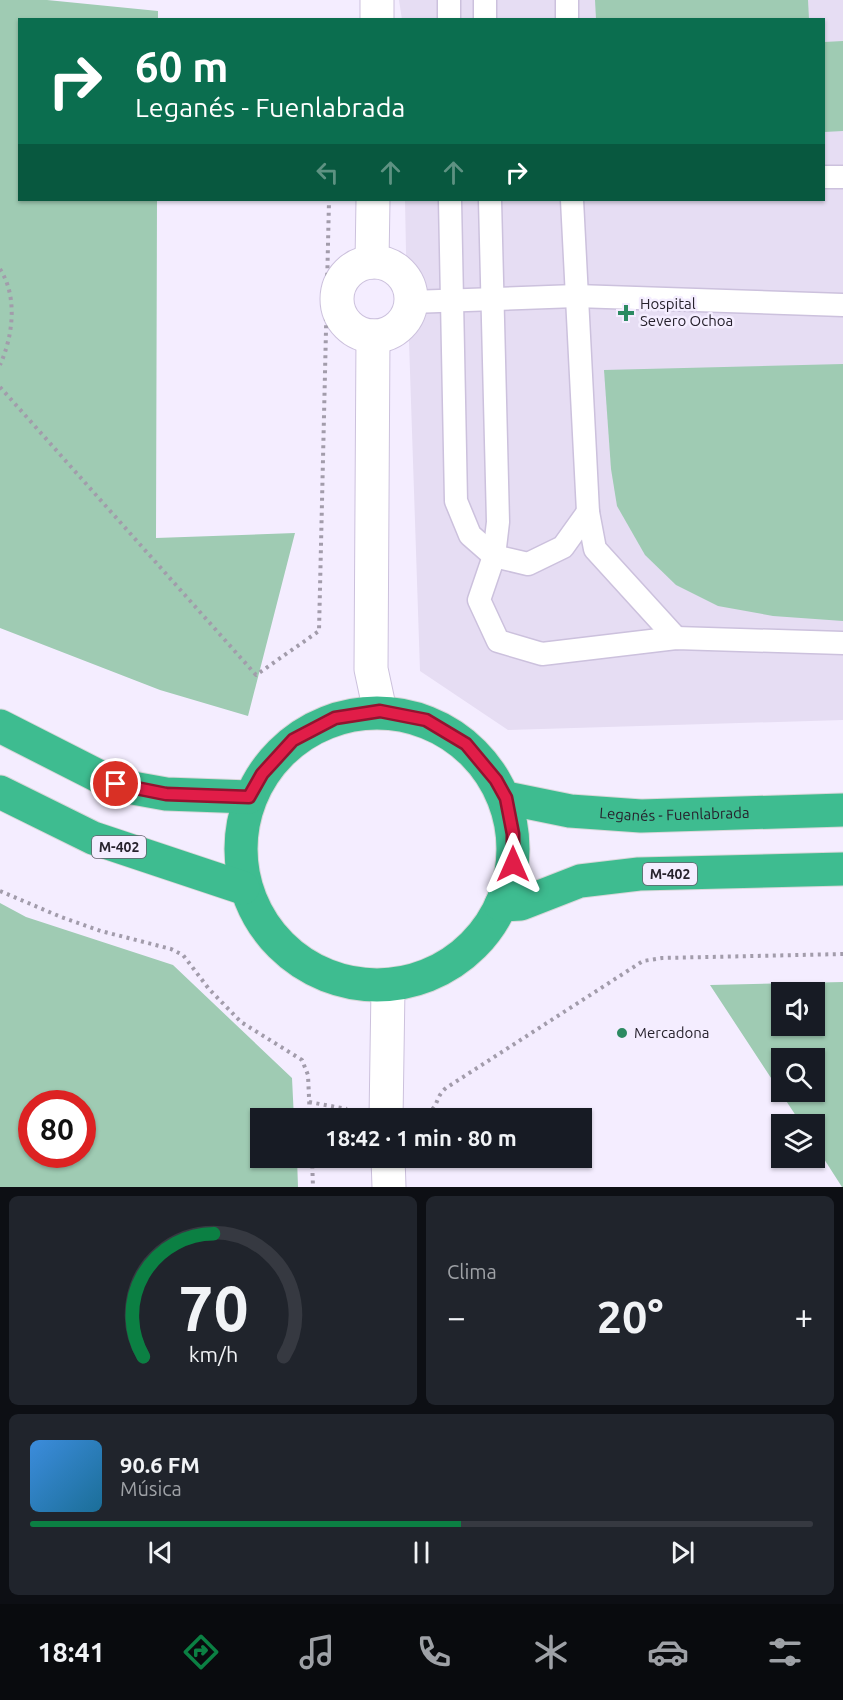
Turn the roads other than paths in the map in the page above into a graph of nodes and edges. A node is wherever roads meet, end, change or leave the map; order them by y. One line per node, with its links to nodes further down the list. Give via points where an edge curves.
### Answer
1 (377, 0): 5 (street)
2 (449, 0): 6 (lane)
3 (485, 0): 7 (lane)
4 (567, 0): 8 (lane)
5 (377, 18)
6 (449, 18)
7 (485, 18)
8 (567, 18)
9 (825, 177): 10 (lane)
10 (843, 177)
11 (373, 201): 15 (street)
12 (450, 201): 18 (lane)
13 (490, 201): 17 (lane)
14 (572, 201): 16 (lane)
15 (372, 262): 19 (street, via 396,269 410,290); 21 (street, via 350,270 336,302 346,323 355,331)
16 (576, 296): 17 (lane); 20 (lane); 22 (lane)
17 (492, 299): 18 (lane); 23 (lane, via 498,522)
18 (451, 301): 19 (lane); 23 (lane, via 456,501 470,535)
19 (411, 302): 21 (street, via 400,325 390,333)
20 (843, 305)
21 (373, 336): 26 (street, via 372,669)
22 (588, 512): 23 (lane, via 562,548 528,564); 24 (lane, via 595,549)
23 (494, 556): 24 (lane, via 479,600 498,641 542,654)
24 (676, 638): 25 (lane)
25 (843, 643)
26 (380, 711): 29 (highway, via 335,718 293,740 262,774); 30 (highway, via 426,720 466,744)
27 (0, 726): 29 (highway, via 116,784 166,794)
28 (0, 792): 33 (highway, M-402, via 93,838)
29 (249, 797): 33 (highway, via 242,845)
30 (506, 798): 31 (highway, Leganés - Fuenlabrada, via 570,812 641,816); 34 (highway, via 513,834 513,864)
31 (843, 810)
32 (843, 869): 34 (highway, M-402, via 639,874 580,881 521,904)
33 (243, 888): 35 (highway, via 281,946 319,972 344,982)
34 (501, 905): 35 (highway, via 478,941 444,968)
35 (388, 988): 36 (street)
36 (373, 1108)
37 (388, 1168): 38 (street)
38 (389, 1187)

